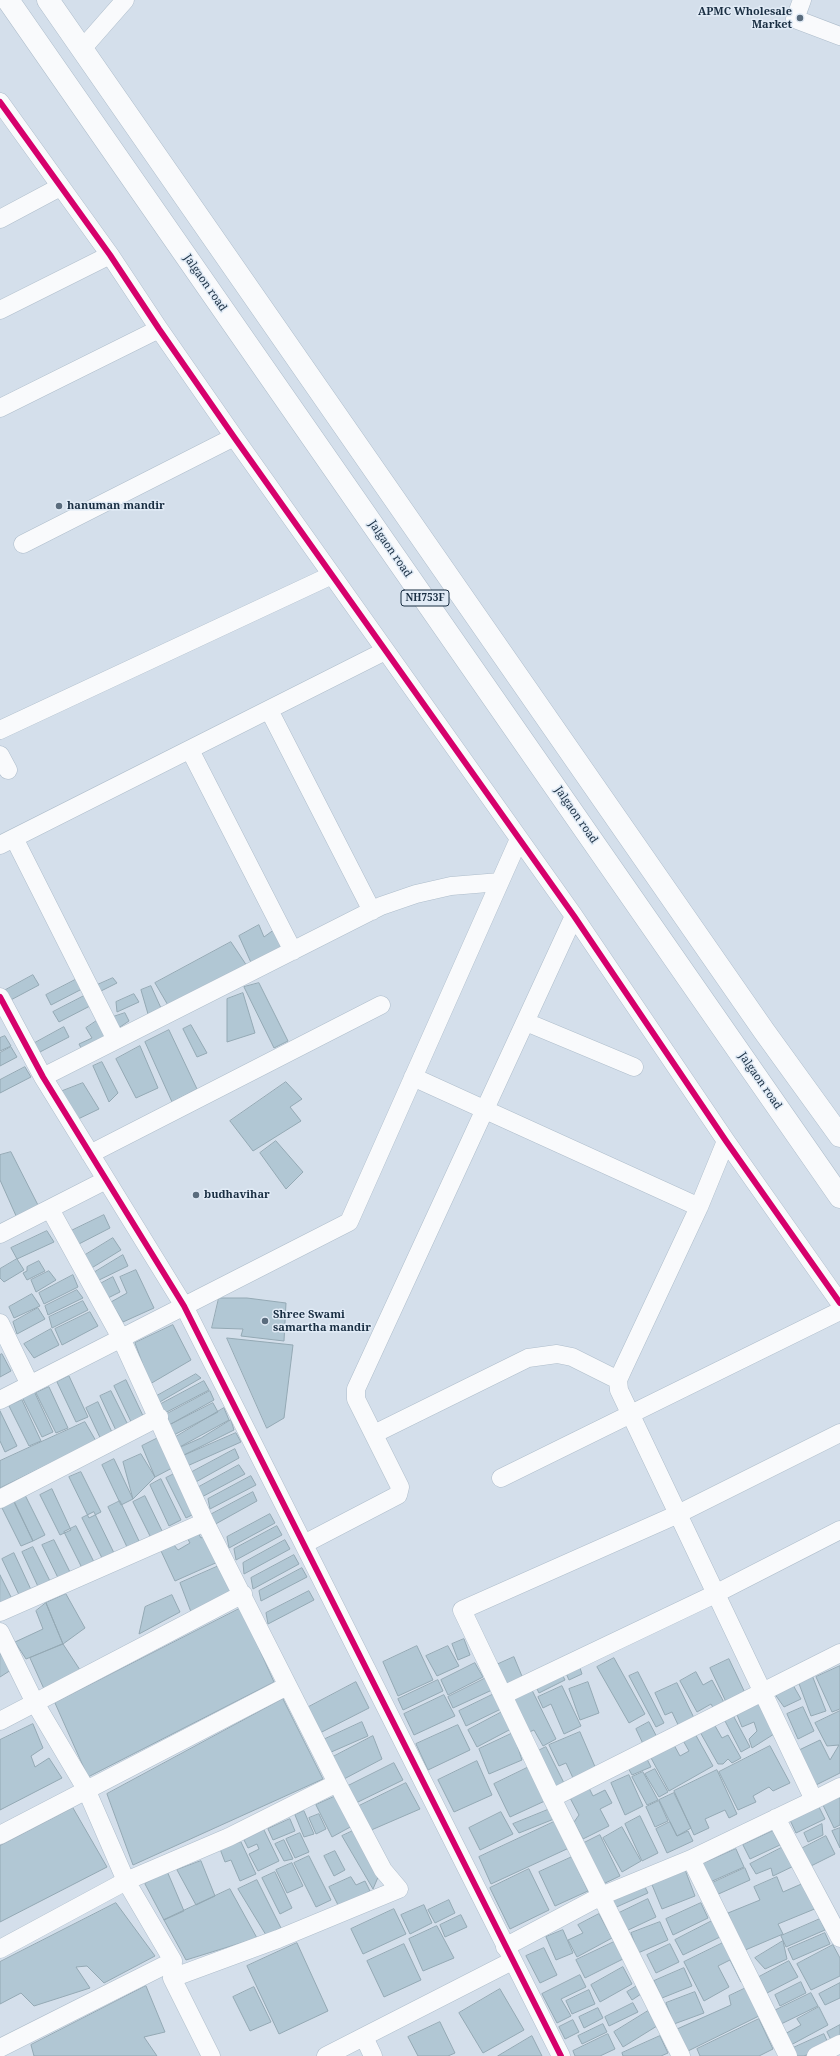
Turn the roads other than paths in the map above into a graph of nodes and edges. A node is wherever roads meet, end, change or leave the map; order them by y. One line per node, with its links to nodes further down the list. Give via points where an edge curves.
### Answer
1 (8, 0): 41 (highway, Jalgaon road / NH753F)
2 (48, 0): 6 (highway, NH753F)
3 (126, 0): 6 (street)
4 (802, 0): 5 (street, via 795,19)
5 (840, 36)
6 (82, 49): 37 (highway, NH753F, via 759,1024)
7 (0, 102): 8 (street)
8 (60, 187): 9 (street); 10 (street)
9 (0, 219)
10 (110, 255): 11 (street); 12 (street)
11 (0, 310)
12 (159, 329): 13 (street); 14 (street)
13 (0, 408)
14 (234, 437): 15 (street); 16 (street)
15 (23, 544)
16 (332, 575): 17 (street); 19 (street)
17 (385, 651): 18 (street); 23 (street)
18 (269, 710): 20 (street); 26 (street)
19 (0, 730)
20 (190, 750): 24 (street); 28 (street)
21 (0, 754): 22 (street)
22 (8, 770)
23 (519, 839): 25 (street); 27 (street)
24 (7, 842): 32 (street)
25 (500, 882): 26 (street, via 451,886 416,894); 35 (street)
26 (372, 911): 28 (street)
27 (574, 916): 31 (street); 38 (street)
28 (293, 951): 32 (street)
29 (0, 997): 34 (street)
30 (381, 1005): 39 (street)
31 (526, 1022): 33 (street); 36 (street)
32 (116, 1040): 34 (street)
33 (634, 1067)
34 (43, 1077): 39 (street)
35 (413, 1077): 36 (street); 46 (street, via 349,1222)
36 (486, 1110): 42 (street); 56 (street, via 356,1389 356,1399)
37 (840, 1136)
38 (726, 1141): 42 (street); 45 (street)
39 (90, 1154): 40 (street)
40 (106, 1180): 43 (street); 46 (street)
41 (840, 1197)
42 (699, 1207): 50 (street)
43 (50, 1209): 44 (street); 49 (street)
44 (0, 1234)
45 (840, 1303)
46 (184, 1306): 49 (street); 62 (street)
47 (840, 1311): 53 (street)
48 (0, 1323): 51 (street)
49 (121, 1338): 51 (street); 54 (street)
50 (618, 1380): 53 (street, via 619,1390); 56 (street, via 572,1357 557,1354 528,1358)
51 (30, 1384): 52 (street)
52 (0, 1400)
53 (631, 1414): 57 (street); 59 (street)
54 (158, 1418): 58 (street); 60 (street)
55 (840, 1433): 59 (street)
56 (374, 1434): 62 (street, via 400,1488 398,1495)
57 (501, 1478)
58 (0, 1498)
59 (676, 1515): 64 (street); 70 (street, via 462,1610)
60 (205, 1522): 63 (street); 65 (street)
61 (840, 1530): 64 (street)
62 (304, 1544): 85 (street)
63 (242, 1594): 68 (street); 71 (street)
64 (715, 1594): 69 (street); 70 (street)
65 (0, 1612)
66 (0, 1632): 71 (street)
67 (840, 1653): 69 (street)
68 (288, 1686): 73 (street); 75 (street)
69 (762, 1692): 76 (street); 77 (street)
70 (503, 1695): 76 (street)
71 (35, 1703): 72 (street); 75 (street)
72 (0, 1721)
73 (336, 1783): 81 (street, via 229,1837); 86 (street, via 383,1870 399,1889 278,1939)
74 (840, 1787): 77 (street)
75 (86, 1790): 79 (street); 81 (street)
76 (552, 1798): 82 (street)
77 (814, 1800): 78 (street)
78 (776, 1818): 80 (street); 83 (street)
79 (0, 1835)
80 (691, 1859): 82 (street); 95 (street)
81 (126, 1881): 84 (street); 86 (street)
82 (601, 1896): 85 (street); 94 (street)
83 (840, 1938)
84 (0, 1949)
85 (509, 1954): 87 (street); 93 (street)
86 (172, 1970): 89 (street); 90 (street)
87 (364, 2037): 91 (street); 92 (street)
88 (840, 2044): 96 (street)
89 (0, 2048)
90 (211, 2056)
91 (326, 2056)
92 (373, 2056)
93 (561, 2056)
94 (681, 2056)
95 (788, 2056)
96 (816, 2056)

